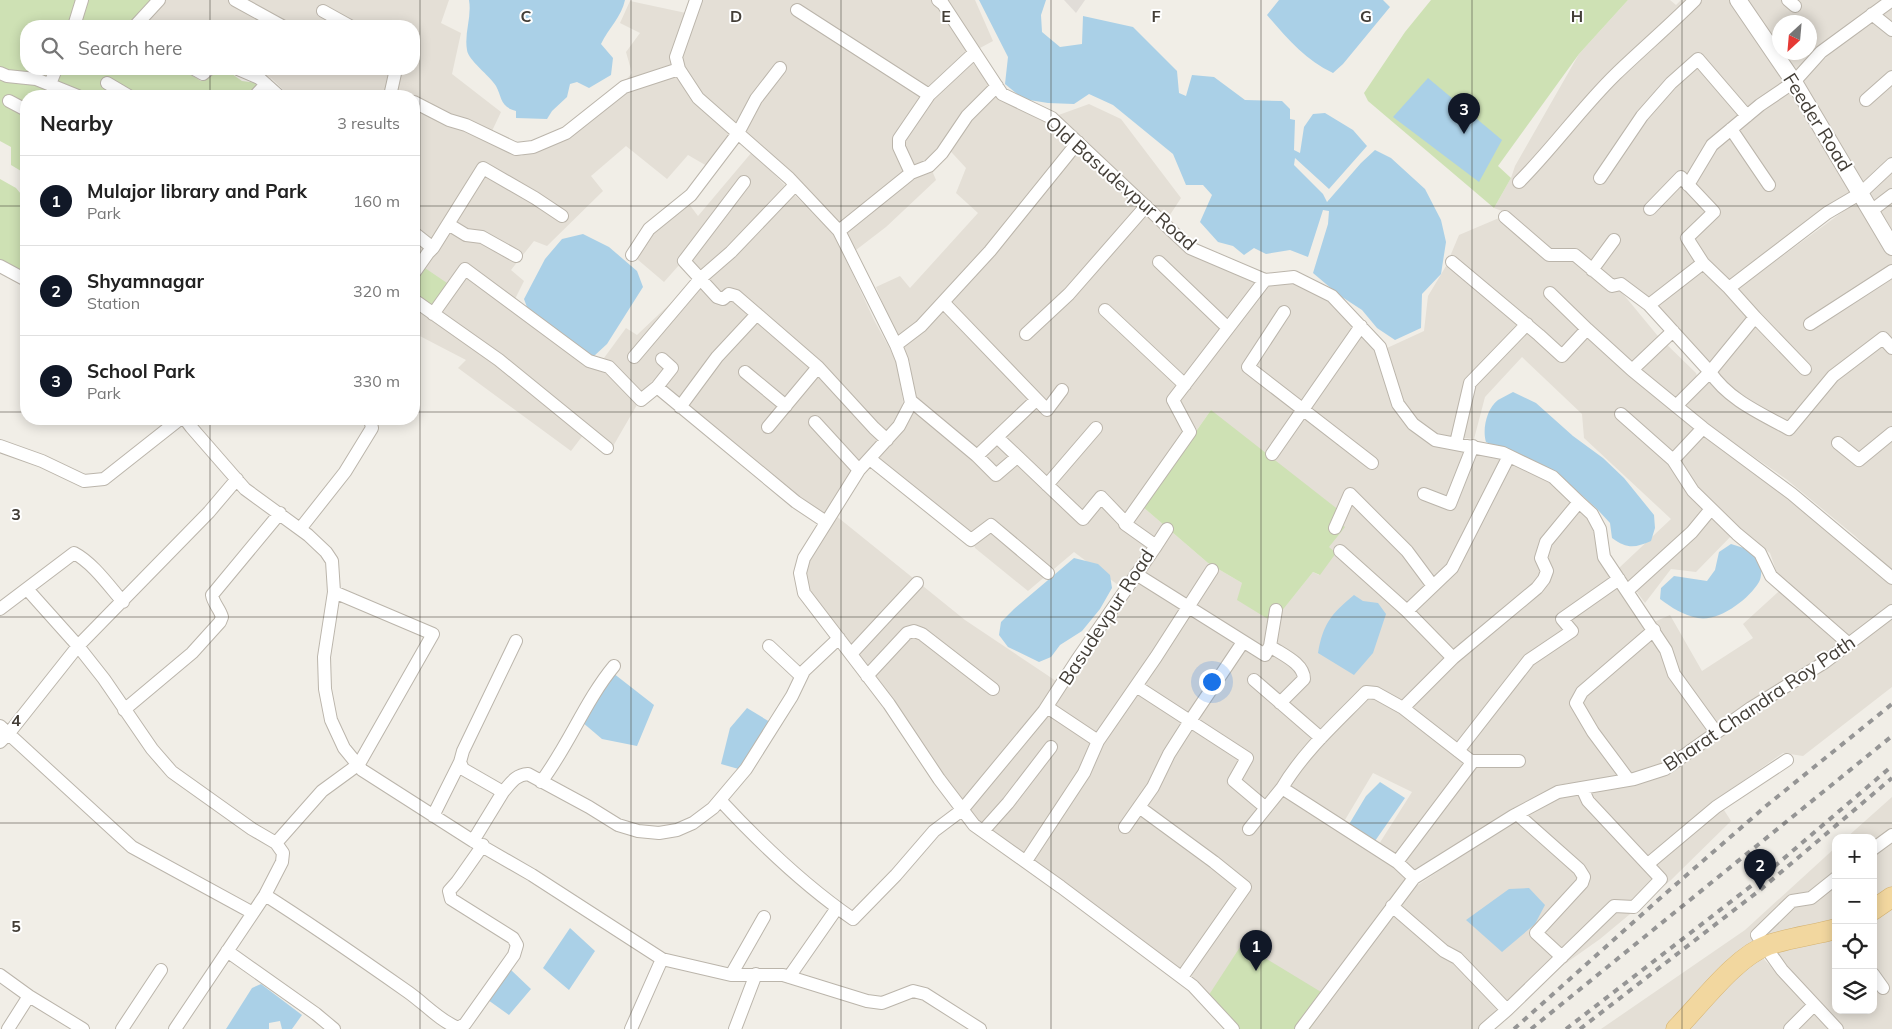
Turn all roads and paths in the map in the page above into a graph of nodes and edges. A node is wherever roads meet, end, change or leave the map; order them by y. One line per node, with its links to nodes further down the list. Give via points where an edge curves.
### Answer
1 (82, 0): 12 (street)
2 (159, 0): 13 (street)
3 (234, 0): 14 (street)
4 (696, 0): 19 (street, via 676,57)
5 (938, 0): 17 (street, Old Basudevpur Road)
6 (1695, 0): 48 (street, via 1615,74)
7 (1892, 0): 11 (street)
8 (1740, 1): 25 (street, Feeder Road)
9 (797, 10): 35 (street)
10 (323, 11): 15 (street)
11 (1872, 14): 16 (street); 25 (street, via 1821,52)
12 (76, 20)
13 (141, 20)
14 (271, 20)
15 (339, 20)
16 (1892, 30)
17 (974, 53): 29 (street, Old Basudevpur Road); 35 (street)
18 (780, 68): 42 (street, via 756,99)
19 (679, 70): 38 (street, via 624,87 566,133 516,149); 42 (street, via 698,98)
20 (0, 73): 27 (street)
21 (54, 75): 27 (street)
22 (252, 75): 28 (street)
23 (392, 75): 34 (street)
24 (1892, 77): 36 (street)
25 (1794, 82): 40 (street); 52 (street, Feeder Road)
26 (107, 83): 31 (street)
27 (50, 84): 30 (street)
28 (266, 84): 32 (street); 33 (street)
29 (997, 86): 43 (street, Old Basudevpur Road, via 1002,94 1052,118); 45 (street, via 967,116 942,153 929,166)
30 (64, 90)
31 (119, 90)
32 (260, 90)
33 (272, 90)
34 (391, 90)
35 (929, 95): 45 (street, via 899,139)
36 (1866, 100)
37 (9, 101): 39 (street)
38 (420, 105)
39 (20, 107)
40 (1747, 116): 41 (street); 46 (street, via 1698,59 1642,116)
41 (1731, 129): 50 (street, via 1712,145); 51 (street)
42 (738, 133): 49 (street); 65 (street, via 691,195 649,229)
43 (1078, 142): 54 (street, Old Basudevpur Road); 79 (street)
44 (1892, 164): 52 (street)
45 (911, 174): 60 (street)
46 (1600, 178)
47 (744, 182): 75 (street, via 684,261)
48 (1519, 182)
49 (795, 184): 60 (street); 75 (street, via 731,252)
50 (1688, 185): 55 (street, via 1681,177); 69 (street, via 1714,212 1687,238)
51 (1769, 185)
52 (1861, 193): 56 (street, Feeder Road); 77 (street, via 1827,213)
53 (1892, 195): 56 (street)
54 (1146, 206): 76 (street, Old Basudevpur Road, via 1190,248); 93 (street, via 1069,294)
55 (1650, 209)
56 (1871, 211): 63 (street, Feeder Road)
57 (562, 216): 59 (street, via 483,168)
58 (1505, 217): 72 (street, via 1549,255 1575,256)
59 (448, 224): 64 (street); 66 (street, via 466,235 482,237)
60 (839, 231): 94 (street)
61 (420, 238): 64 (street)
62 (1614, 240): 72 (street)
63 (1892, 247)
64 (433, 248): 70 (street)
65 (632, 255)
66 (516, 256)
67 (1159, 262): 90 (street)
68 (1452, 262): 87 (street)
69 (1703, 263): 77 (street); 81 (street)
70 (420, 264)
71 (0, 266): 74 (street)
72 (1592, 270): 81 (street, via 1612,286 1621,284)
73 (1892, 271): 88 (street)
74 (20, 277)
75 (701, 278): 85 (street, via 717,297 736,296); 96 (street)
76 (1265, 280): 89 (street, Old Basudevpur Road, via 1294,277 1332,296); 90 (street, Basudevpur Road)
77 (1729, 288): 86 (street)
78 (1550, 293): 91 (street)
79 (943, 302): 94 (street, via 914,333); 107 (street)
80 (420, 304): 84 (street)
81 (1649, 305): 92 (street)
82 (1105, 310): 103 (street)
83 (1284, 312): 111 (street, via 1248,367)
84 (433, 314): 104 (street, via 465,269 589,361 609,366 642,400); 127 (street, via 499,360)
85 (757, 314): 98 (street); 110 (street, via 717,357)
86 (1755, 317): 99 (street); 102 (street)
87 (1527, 324): 91 (street, via 1562,356); 123 (street, via 1470,383)
88 (1810, 324)
89 (1361, 326): 111 (street); 123 (street, Old Basudevpur Road, via 1380,347 1398,404 1413,424 1435,440)
90 (1228, 328): 103 (street, Basudevpur Road)
91 (1587, 329): 100 (street)
92 (1673, 331): 100 (street); 102 (street)
93 (1026, 334)
94 (896, 345): 106 (street)
95 (1892, 348): 102 (street, via 1884,338 1834,376 1789,429 1735,398)
96 (634, 357)
97 (662, 359): 104 (street, via 672,368)
98 (818, 367): 108 (street); 122 (street)
99 (1804, 369)
100 (1632, 370): 109 (street)
101 (745, 372): 108 (street)
102 (1710, 372): 109 (street)
103 (1185, 385): 143 (street, Basudevpur Road, via 1173,400 1190,432)
104 (657, 387): 110 (street)
105 (1062, 390): 107 (street, via 1047,410)
106 (911, 400): 122 (street, via 899,426); 129 (street)
107 (1036, 400): 121 (street)
108 (786, 406): 117 (street)
109 (1676, 406): 119 (street)
110 (680, 407): 142 (street, via 796,502)
111 (1304, 410): 128 (street); 134 (street)
112 (1621, 414): 133 (street)
113 (815, 422): 135 (street)
114 (172, 425): 125 (street, via 98,481 74,478 42,461)
115 (189, 425): 136 (street)
116 (371, 425): 146 (street, via 345,472)
117 (768, 427)
118 (1096, 428): 137 (street)
119 (1703, 428): 133 (street); 152 (street, via 1792,494)
120 (1892, 434): 124 (street, via 1859,460)
121 (998, 438): 129 (street); 131 (street)
122 (887, 440): 132 (street)
123 (1456, 443): 126 (street, Old Basudevpur Road)
124 (1838, 443)
125 (0, 446)
126 (1474, 446): 130 (street, Old Basudevpur Road); 138 (street, via 1450,504)
127 (608, 448)
128 (1272, 454)
129 (977, 456): 131 (street, via 996,475)
130 (1509, 456): 139 (street, Old Basudevpur Road, via 1552,477); 155 (street, via 1452,568)
131 (1017, 457): 137 (street)
132 (870, 459): 135 (street); 150 (street, via 971,540 991,525)
133 (1673, 460): 140 (street, via 1693,491)
134 (1372, 463)
135 (859, 470): 142 (street)
136 (237, 480): 141 (street); 159 (street)
137 (1047, 485): 143 (street, via 1083,519 1101,497)
138 (1424, 494)
139 (1579, 502): 153 (street, Old Basudevpur Road, via 1592,514 1600,530 1604,557); 174 (street, via 1546,542 1541,558 1547,571 1537,588)
140 (1711, 509): 157 (street, via 1692,532); 169 (street, via 1760,553 1771,576)
141 (280, 513): 146 (street); 184 (street, via 212,595 221,611 220,622 192,653)
142 (826, 522): 166 (street, via 804,558 800,573 804,593)
143 (1126, 523): 147 (street, Basudevpur Road)
144 (1168, 528): 147 (street)
145 (1335, 528): 155 (street, via 1350,494 1408,551)
146 (300, 529): 158 (street, via 332,561)
147 (1156, 546): 151 (street, Basudevpur Road)
148 (1340, 552): 163 (street)
149 (1212, 570): 160 (street)
150 (1048, 573)
151 (1136, 574): 160 (street); 182 (street, Basudevpur Road)
152 (1892, 578)
153 (1619, 579): 157 (street, Old Basudevpur Road); 191 (street, via 1562,619 1572,631 1529,660)
154 (917, 583): 173 (street)
155 (1433, 586): 163 (street)
156 (27, 589): 159 (street, via 74,553); 161 (street); 170 (street)
157 (1627, 590): 165 (street, Old Basudevpur Road)
158 (334, 592): 196 (street, via 324,658 324,690 331,720 344,748); 196 (street, via 433,634)
159 (123, 602): 170 (street)
160 (1187, 608): 168 (street); 179 (street)
161 (0, 609)
162 (1276, 610): 172 (street)
163 (1407, 611): 174 (street)
164 (1892, 611): 169 (street, Bharat Chandra Roy Path)
165 (1654, 630): 186 (street, Old Basudevpur Road, via 1666,650 1674,674); 197 (street, via 1582,692 1576,703)
166 (839, 638): 173 (street); 176 (street)
167 (516, 641): 195 (street)
168 (1243, 642): 172 (street, via 1265,655); 185 (street)
169 (1849, 644): 186 (street, Bharat Chandra Roy Path)
170 (78, 646): 184 (street); 187 (street)
171 (769, 646): 176 (street)
172 (1270, 646): 181 (street, via 1304,673 1304,679)
173 (851, 654): 177 (street)
174 (1453, 658): 183 (street)
175 (614, 666): 198 (street)
176 (801, 676): 202 (street, via 746,769)
177 (867, 676): 180 (street, via 907,633 914,631); 205 (street)
178 (1254, 680): 181 (street)
179 (1136, 686): 185 (street); 189 (street)
180 (993, 689)
181 (1280, 703): 188 (street)
182 (1047, 707): 189 (street); 205 (street, Basudevpur Road)
183 (1403, 708): 188 (street, via 1376,693 1366,692); 191 (street)
184 (124, 710): 212 (street, via 172,772)
185 (1190, 721): 203 (street); 204 (street, via 1247,758 1234,781)
186 (1716, 732): 197 (street, Bharat Chandra Roy Path, via 1665,769)
187 (3, 734): 225 (street, via 132,847)
188 (1321, 738): 199 (street, via 1295,767)
189 (1098, 741): 215 (street, via 1084,773)
190 (1051, 747): 210 (street)
191 (1458, 751): 193 (street)
192 (1787, 760): 217 (street, via 1716,807)
193 (1471, 761): 194 (street); 216 (street, via 1470,767)
194 (1520, 761)
195 (460, 762): 201 (street, via 463,769); 207 (street)
196 (359, 764): 207 (street, via 362,770); 212 (street, via 322,791)
197 (1628, 779): 200 (street, Bharat Chandra Roy Path)
198 (541, 782): 201 (street, via 528,774 520,775); 202 (street, via 618,825 638,831 660,833 677,830 694,823)
199 (1282, 788): 204 (street); 216 (street)
200 (1582, 788): 206 (street, Bharat Chandra Roy Path, via 1558,792); 217 (street, via 1588,801)
201 (503, 792): 213 (street)
202 (720, 800): 224 (street)
203 (1139, 807): 208 (street); 237 (street, via 1245,887)
204 (1266, 808): 209 (street)
205 (962, 810): 210 (street); 224 (street, Basudevpur Road, via 934,831 854,918)
206 (1518, 814): 218 (street, Bharat Chandra Roy Path); 230 (street, via 1584,877 1536,933)
207 (433, 816): 213 (street)
208 (1125, 827)
209 (1249, 829)
210 (983, 831): 215 (street)
211 (1892, 835): 214 (street)
212 (276, 843): 220 (street, via 283,852 282,862)
213 (478, 843): 220 (street, via 449,891 451,899 513,938 517,946 474,1012 458,1028 448,1024 306,920); 231 (street)
214 (1877, 846)
215 (1026, 861): 237 (street)
216 (1398, 862): 218 (street)
217 (1648, 864): 230 (street, via 1661,879 1634,907 1614,906)
218 (1414, 878): 222 (street, Bharat Chandra Roy Path)
219 (1835, 879): 228 (street, via 1811,898 1792,901 1757,935)
220 (265, 895): 225 (street)
221 (1892, 897): 223 (main road)
222 (1392, 906): 242 (street, via 1458,958); 253 (street, Bharat Chandra Roy Path)
223 (1877, 907)
224 (837, 908): 236 (street)
225 (253, 913): 229 (street)
226 (764, 917): 233 (street)
227 (1832, 930): 228 (main road)
228 (1766, 946): 241 (street, via 1782,970); 243 (main road, via 1745,958 1708,994)
229 (227, 952): 247 (street); 248 (street)
230 (1562, 957): 242 (street)
231 (662, 959): 233 (street); 249 (street)
232 (162, 970): 246 (street)
233 (731, 974): 234 (street)
234 (756, 974): 236 (street); 250 (street)
235 (0, 975): 240 (street)
236 (788, 977): 251 (street, via 882,1003 914,991 925,994)
237 (1182, 977): 252 (street)
238 (1877, 980): 239 (street)
239 (1883, 988)
240 (29, 996): 244 (street); 245 (street)
241 (1814, 1005): 255 (street); 256 (street)
242 (1507, 1010): 254 (street)
243 (1680, 1028)
244 (8, 1029)
245 (83, 1029)
246 (122, 1029)
247 (175, 1029)
248 (334, 1029)
249 (631, 1029)
250 (735, 1029)
251 (980, 1029)
252 (1233, 1029)
253 (1301, 1029)
254 (1484, 1029)
255 (1790, 1029)
256 (1837, 1029)

